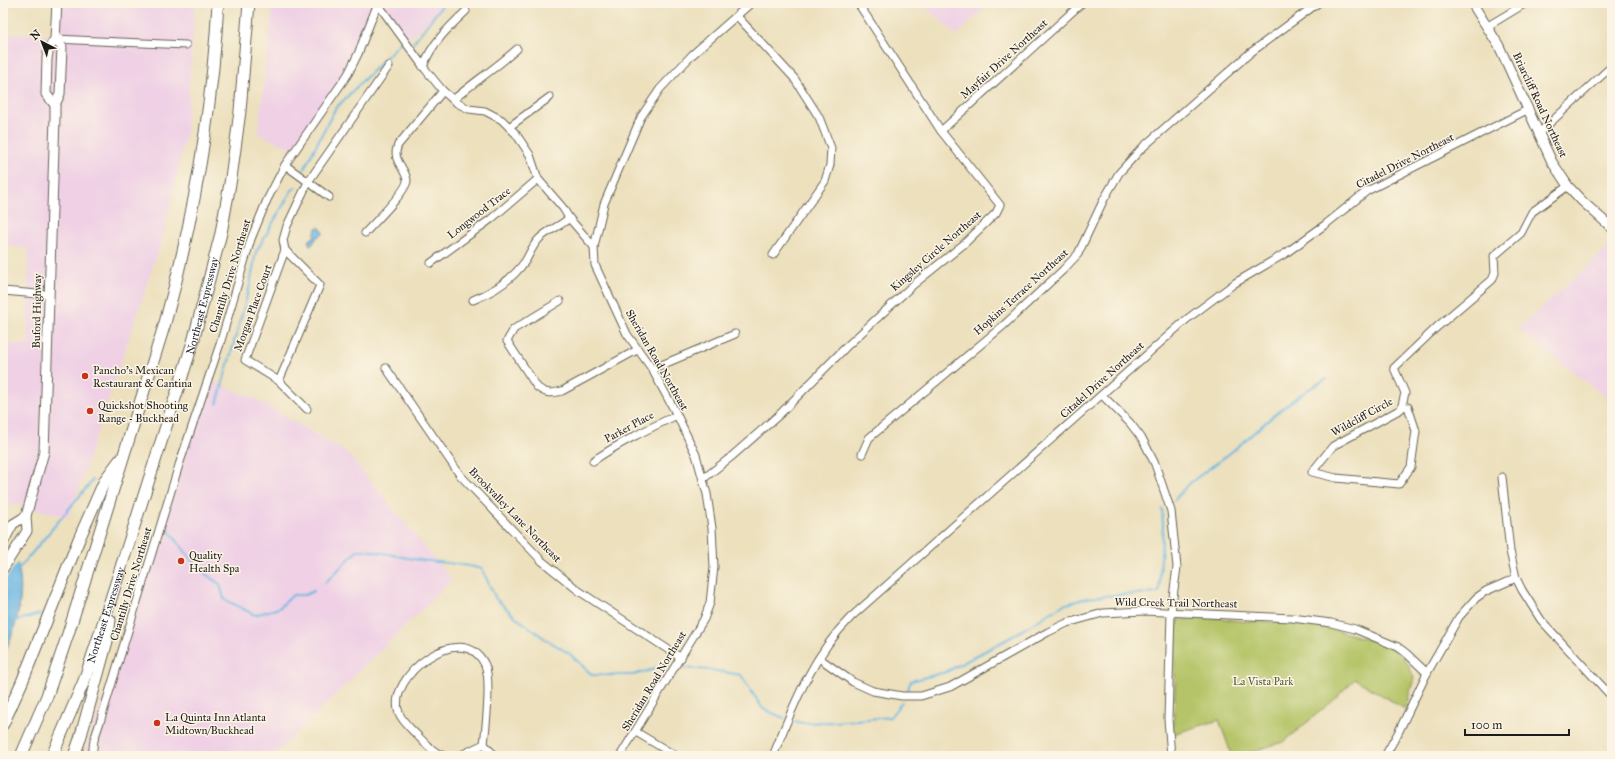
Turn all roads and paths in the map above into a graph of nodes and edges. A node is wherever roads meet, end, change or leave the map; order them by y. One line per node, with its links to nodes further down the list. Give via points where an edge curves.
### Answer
1 (57, 3): 14 (main road, Buford Highway)
2 (218, 3): 54 (highway, via 207,125 189,229 165,323)
3 (249, 3): 62 (highway, Northeast Expressway, via 240,111 221,233 193,342)
4 (751, 3): 12 (street, Sheridan Road Northeast)
5 (858, 3): 26 (street, Kingsley Circle Northeast)
6 (1082, 3): 26 (street, Mayfair Drive Northeast)
7 (1318, 3): 53 (street, Hopkins Terrace Northeast, via 1250,53 1142,148 1104,198 1078,254 1004,324 869,438)
8 (1472, 3): 13 (main road, Briarcliff Road Northeast)
9 (1526, 3): 13 (street)
10 (378, 4): 19 (street, Chantilly Drive Northeast); 28 (street, Chantilly Drive Northeast, via 358,54 345,78)
11 (466, 10): 19 (street, via 428,53)
12 (737, 16): 36 (street, Sheridan Road Northeast, via 703,44 660,89 641,117 604,204); 38 (street, via 794,78 819,117 831,148 830,165 825,181)
13 (1488, 26): 24 (main road, Briarcliff Road Northeast)
14 (55, 39): 15 (street); 23 (main road, Buford Highway, via 62,47 60,94); 23 (main road, Buford Highway, via 49,48 47,58 46,94)
15 (186, 45)
16 (517, 49): 22 (street)
17 (388, 66): 30 (street, Morgan Place Court)
18 (1612, 66): 27 (street)
19 (423, 67): 20 (street, Chantilly Drive Northeast)
20 (443, 91): 22 (street, Chantilly Drive Northeast); 35 (street, via 398,145 397,158 407,180 405,187)
21 (550, 97): 25 (street)
22 (453, 100): 25 (street, Chantilly Drive Northeast, via 469,109 485,111 502,120)
23 (55, 105): 41 (main road, Buford Highway)
24 (1530, 110): 27 (main road, Briarcliff Road Northeast); 49 (street, Citadel Drive Northeast, via 1367,191 1286,253 1235,283 1193,315)
25 (509, 128): 29 (street, Chantilly Drive Northeast, via 530,155)
26 (941, 131): 57 (street, Kingsley Circle Northeast, via 998,201 1000,205 996,213 846,347 780,414)
27 (1539, 132): 31 (main road, Briarcliff Road Northeast, via 1552,162)
28 (285, 165): 30 (street); 74 (street, Chantilly Drive Northeast, via 251,239 220,344 178,465 94,740)
29 (538, 179): 33 (street, Chantilly Drive Northeast); 39 (street, Longwood Trace, via 491,219)
30 (308, 182): 32 (street); 37 (street, Morgan Place Court, via 287,226 283,240)
31 (1568, 186): 34 (main road, Briarcliff Road Northeast); 50 (street, via 1532,212 1521,233 1494,256 1492,280 1394,368 1405,393)
32 (329, 197)
33 (569, 218): 36 (street, Chantilly Drive Northeast); 42 (street, via 547,231 538,240 525,261 508,280)
34 (1612, 228)
35 (365, 233)
36 (594, 247): 45 (street, Sheridan Road Northeast, via 595,265)
37 (286, 250): 48 (street, via 320,285); 48 (street, Morgan Place Court, via 245,360)
38 (773, 255)
39 (431, 263)
40 (3, 291): 41 (street)
41 (49, 294): 58 (main road, Buford Highway, via 44,452)
42 (473, 300)
43 (560, 301): 45 (street, via 514,328 507,341 537,387 544,393 562,391)
44 (735, 334): 47 (street)
45 (637, 350): 47 (street, Sheridan Road Northeast)
46 (386, 368): 64 (street, Brookvalley Lane Northeast, via 460,475 542,561 579,591)
47 (652, 370): 52 (street, Sheridan Road Northeast)
48 (278, 381): 51 (street, Morgan Place Court)
49 (1102, 395): 63 (street, via 1143,440 1155,464 1170,506 1177,567); 65 (street, Citadel Drive Northeast, via 851,617 838,630)
50 (1402, 406): 50 (street, Wildcliff Circle, via 1401,409 1333,446 1312,472 1336,478 1399,484 1411,468 1416,431 1408,407)
51 (307, 409)
52 (677, 415): 55 (street, Parker Place, via 636,435); 57 (street, Sheridan Road Northeast, via 696,455)
53 (862, 454)
54 (124, 455): 68 (highway, via 105,480); 71 (highway, via 47,696)
55 (593, 461)
56 (1502, 477): 61 (street, via 1510,551)
57 (703, 479): 64 (street, Sheridan Road Northeast, via 712,528 714,567 710,603 704,619)
58 (26, 516): 59 (main road, via 13,524); 60 (main road, Buford Highway, via 27,531)
59 (3, 543)
60 (3, 569)
61 (1516, 578): 66 (street, via 1486,591 1467,606); 67 (street, via 1540,620)
62 (116, 587): 72 (highway, Northeast Expressway, via 84,681); 73 (highway, via 107,641)
63 (1171, 612): 65 (street, Wild Creek Trail Northeast, via 1118,612 1084,617 1048,632 950,687 920,696 873,691 854,682); 66 (street, Wild Creek Trail Northeast, via 1292,618 1331,623 1355,629 1398,647); 81 (street, via 1168,719)
64 (681, 658): 69 (street, Sheridan Road Northeast)
65 (819, 658): 80 (street, Citadel Drive Northeast, via 798,694)
66 (1427, 673): 82 (street)
67 (1612, 697)
68 (3, 724)
69 (636, 732): 78 (street, Sheridan Road Northeast); 79 (street)
70 (484, 744): 75 (street, via 488,683 486,666 470,649 447,648 433,655 404,682 397,703 402,719 429,748); 76 (street); 77 (street)
71 (21, 756)
72 (52, 756)
73 (74, 756)
74 (92, 756)
75 (444, 756)
76 (459, 756)
77 (495, 756)
78 (620, 756)
79 (676, 756)
80 (772, 756)
81 (1171, 756)
82 (1385, 756)

